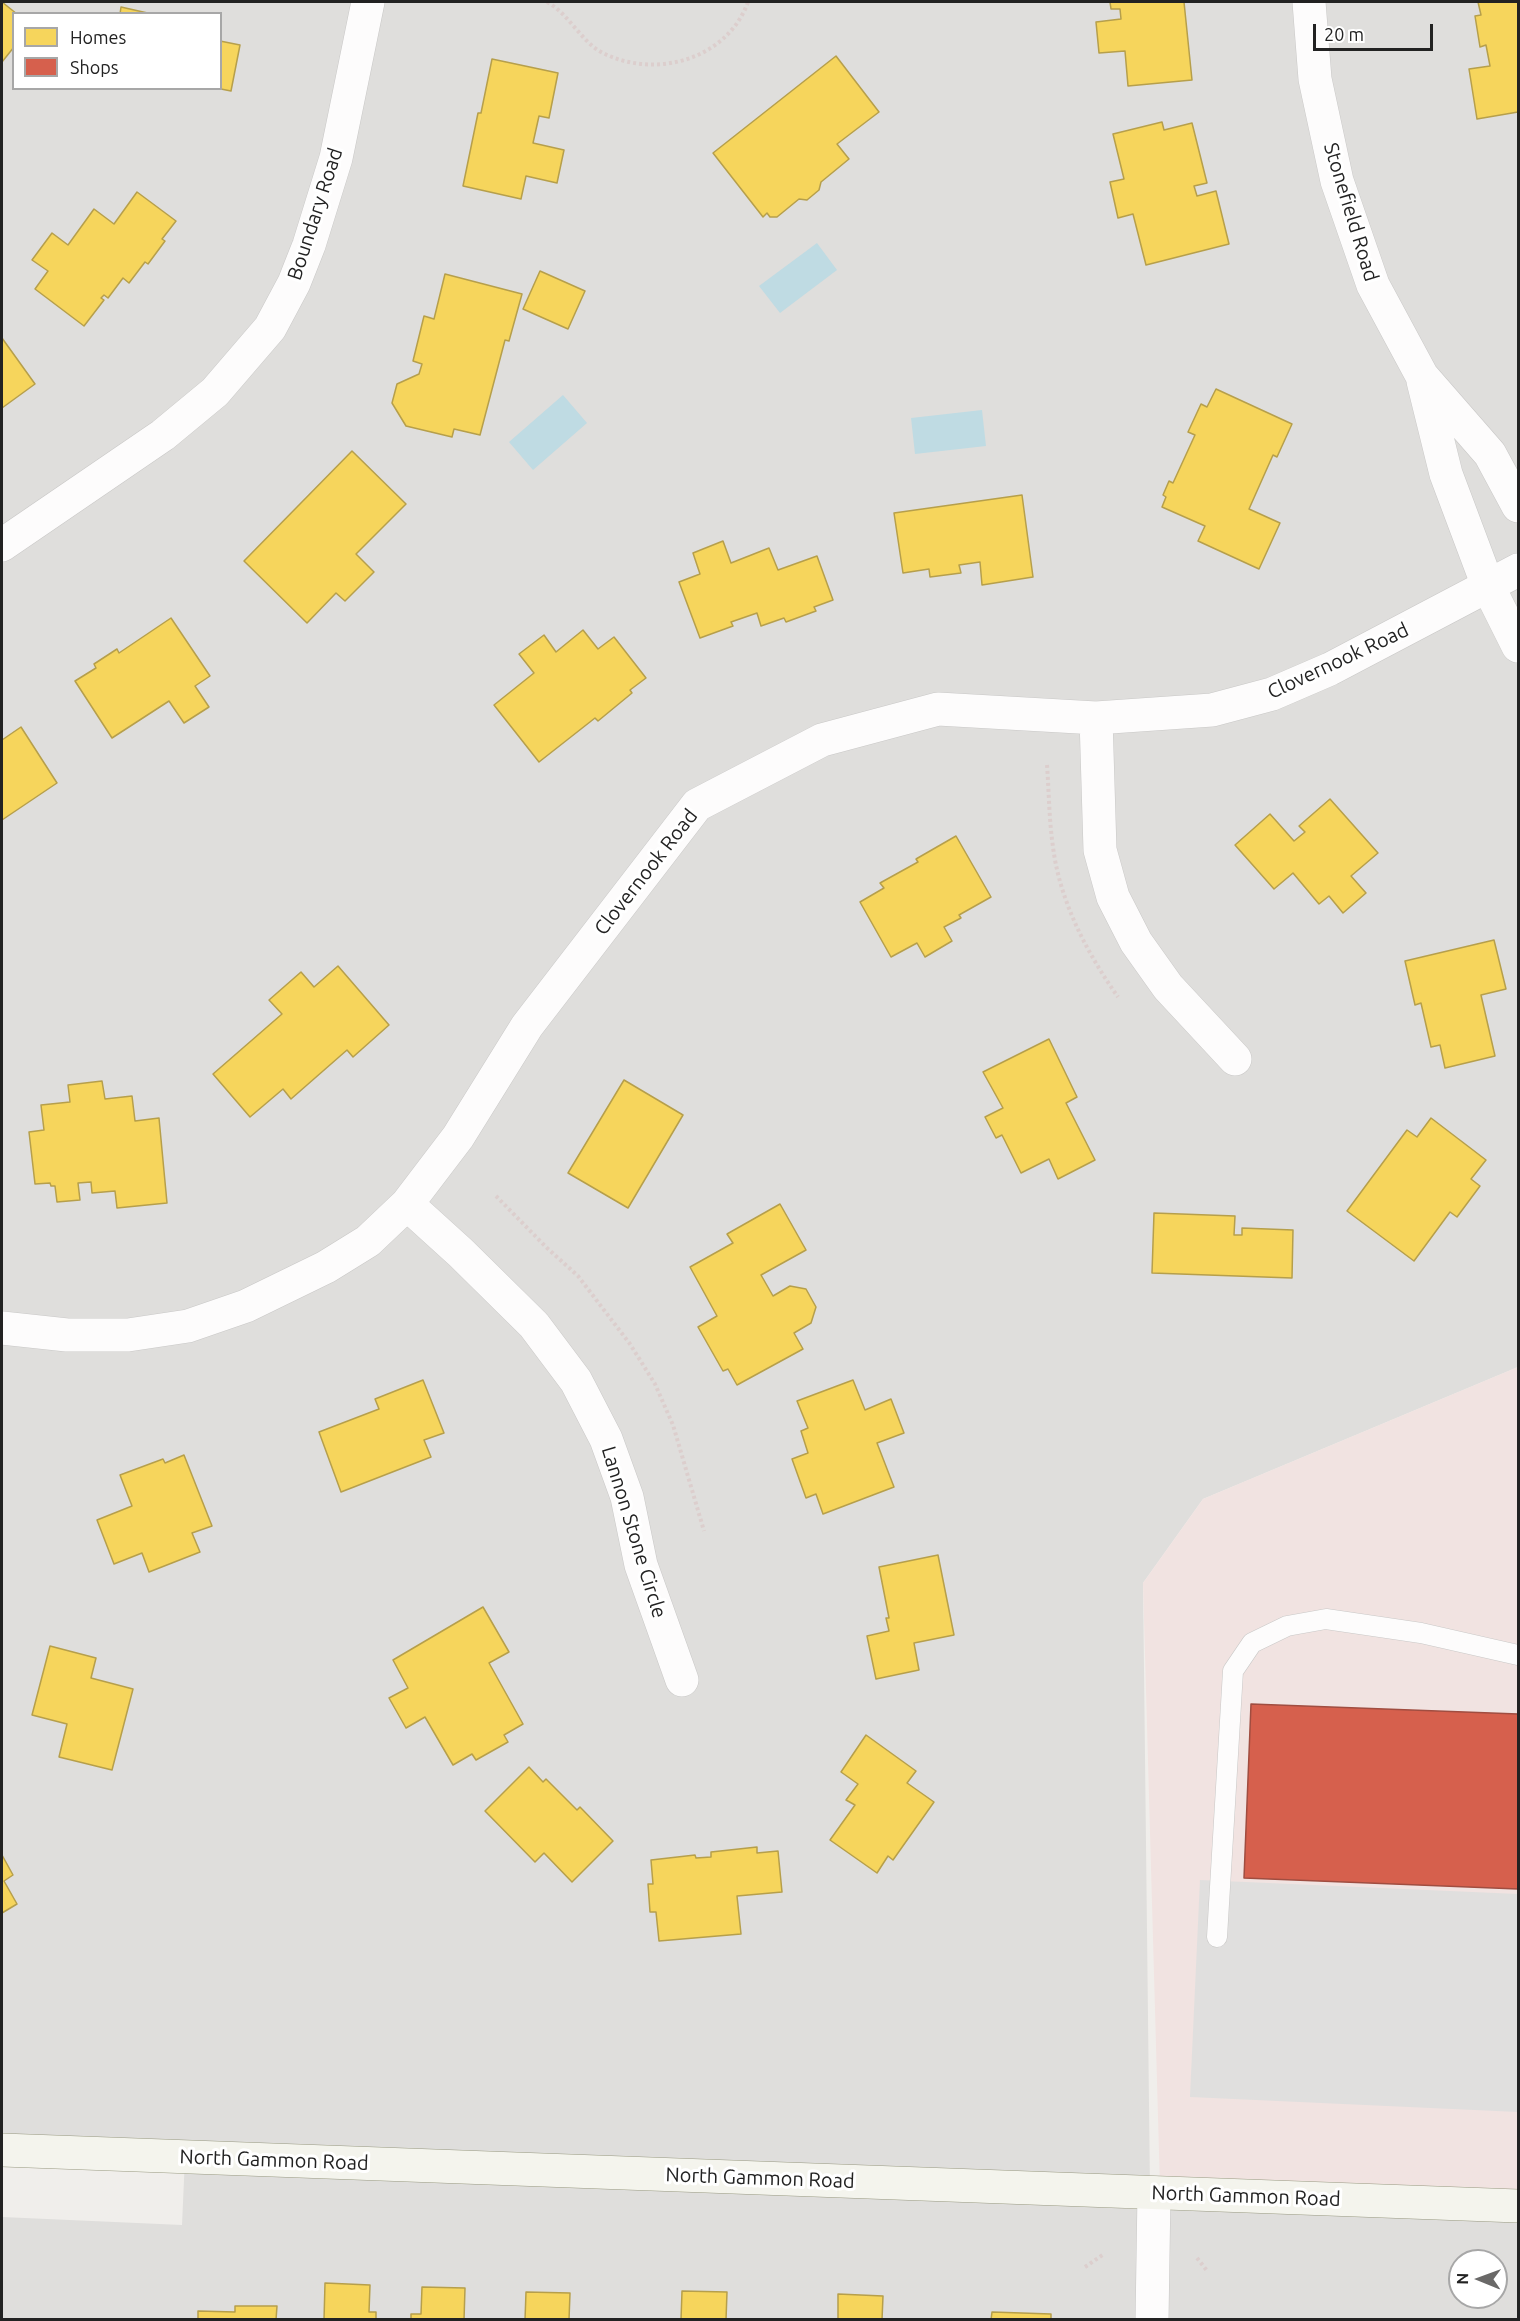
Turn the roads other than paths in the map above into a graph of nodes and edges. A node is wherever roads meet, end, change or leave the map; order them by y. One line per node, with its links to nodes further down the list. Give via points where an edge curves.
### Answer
1 (368, 2): 5 (street, Boundary Road, via 336,158 305,255 270,328 215,392 163,435)
2 (1309, 2): 3 (street, Stonefield Road, via 1315,79 1337,181 1373,285)
3 (1422, 376): 4 (street, Stonefield Road, via 1490,453); 7 (street, Stonefield Road, via 1446,474)
4 (1518, 506)
5 (2, 545)
6 (1518, 570): 7 (street, Clovernook Road)
7 (1488, 586): 8 (street, Stonefield Road); 9 (street, Clovernook Road, via 1330,669 1272,694 1212,710)
8 (1518, 646)
9 (1096, 718): 10 (street, via 1100,850 1113,897 1136,942 1168,987); 11 (street, Clovernook Road, via 938,709 822,740 697,805 527,1026 458,1137)
10 (1235, 1059)
11 (407, 1204): 12 (street, Clovernook Road, via 368,1241 326,1267 246,1306 188,1326 128,1335); 14 (street, Lannon Stone Circle, via 534,1325 576,1381 606,1439 627,1497 641,1565)
12 (2, 1329)
13 (1518, 1655): 15 (lane, via 1421,1633 1326,1619 1287,1626 1252,1642 1233,1671)
14 (682, 1680)
15 (1217, 1937)
16 (2, 2150): 17 (main road, North Gammon Road)
17 (1154, 2193): 18 (main road, North Gammon Road); 19 (street)
18 (1518, 2206)
19 (1152, 2319)

